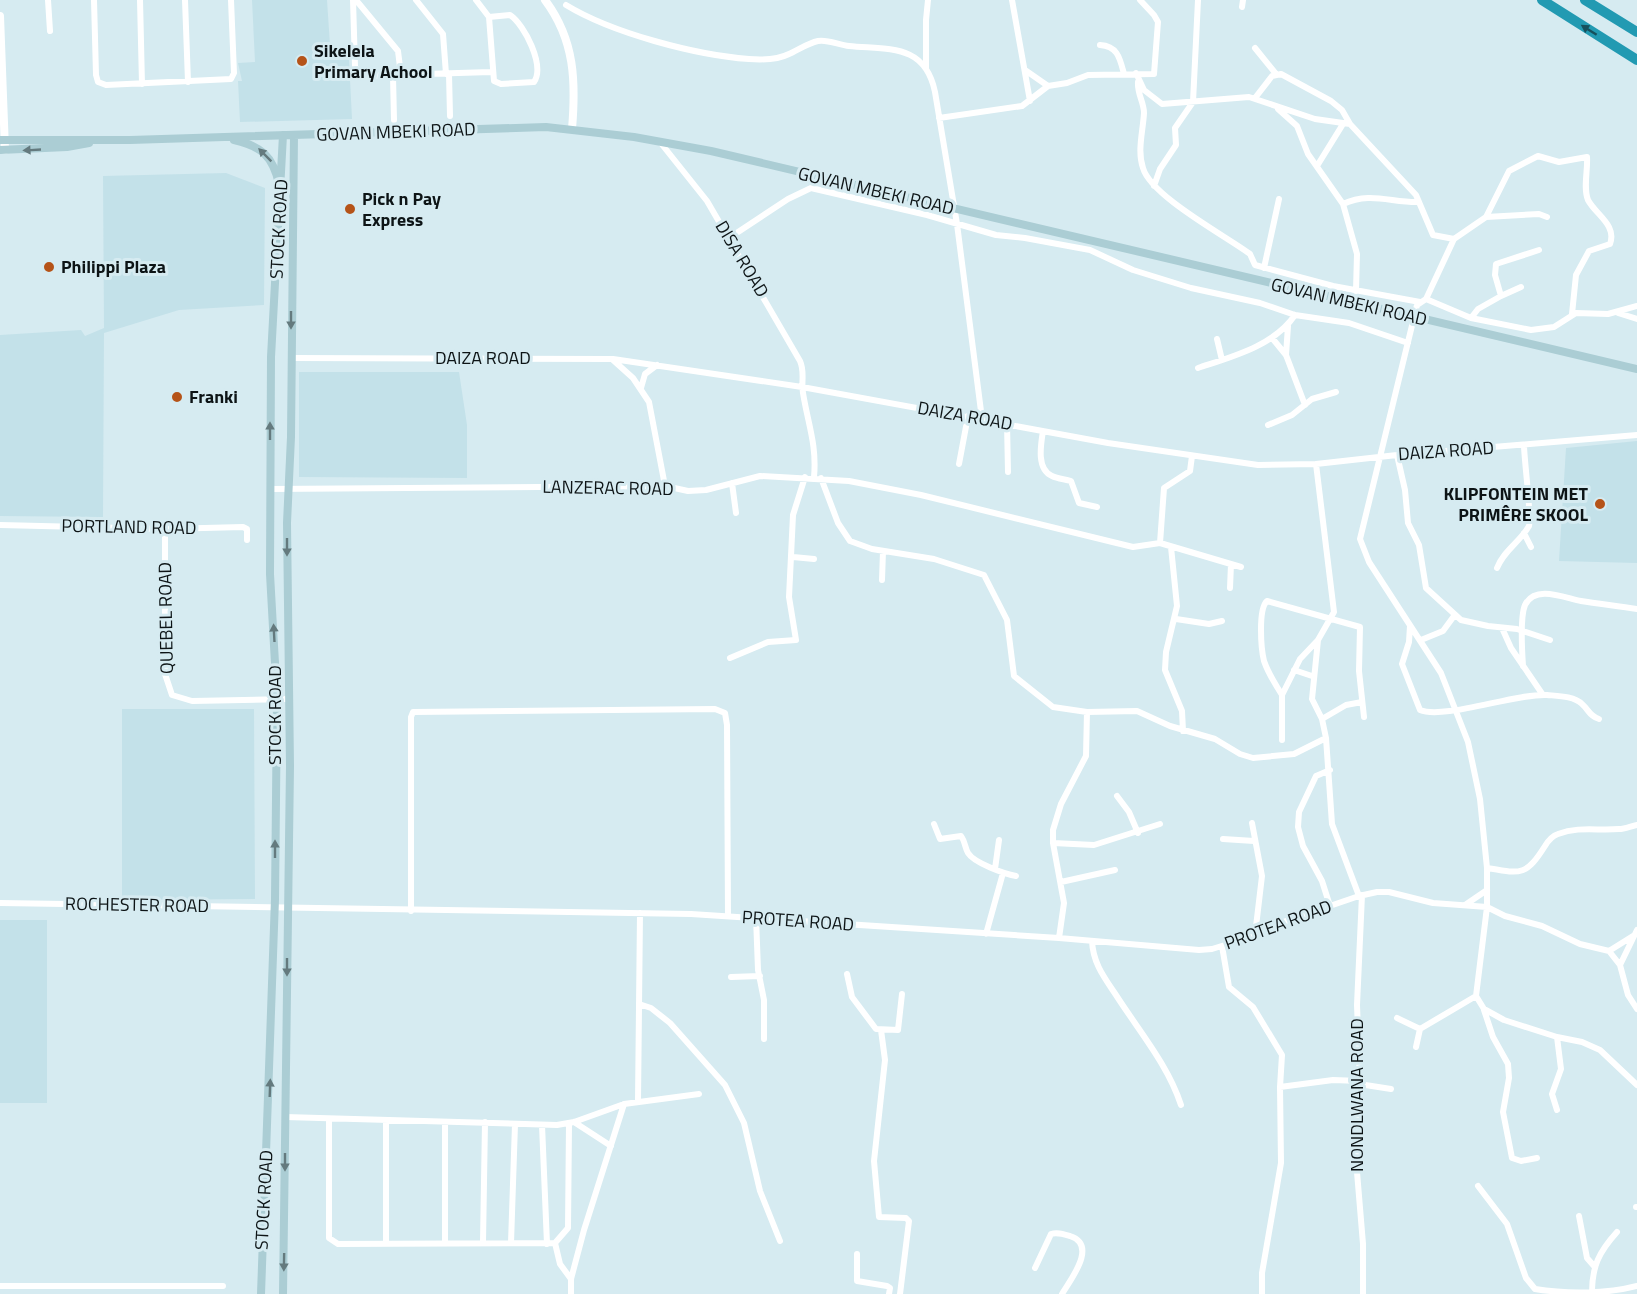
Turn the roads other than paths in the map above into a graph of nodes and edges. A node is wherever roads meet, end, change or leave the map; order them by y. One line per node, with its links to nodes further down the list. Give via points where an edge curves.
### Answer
1 (48, 0): 19 (street)
2 (94, 0): 36 (street, via 98,82)
3 (140, 0): 36 (street)
4 (185, 0): 33 (street)
5 (231, 0): 33 (street, via 232,77 226,81)
6 (354, 0): 31 (street, via 398,51); 32 (street, via 357,73 363,77)
7 (416, 0): 28 (street, via 443,34)
8 (476, 0): 18 (street)
9 (545, 0): 47 (street, via 563,30 573,63)
10 (928, 0): 24 (street)
11 (1011, 0): 25 (street)
12 (1140, 0): 27 (street, via 1158,25 1154,74)
13 (1197, 0): 40 (street)
14 (1542, 0): 23 (highway, one-way to 14)
15 (1585, 0): 20 (highway)
16 (566, 5): 24 (street, via 613,26 691,51 763,59 780,57 822,40 900,50)
17 (0, 16): 35 (street)
18 (489, 17): 26 (street); 26 (street, via 507,14 514,18 530,41 538,75 532,83 501,84 494,81)
19 (50, 31)
20 (1637, 32)
21 (1100, 45): 29 (street, via 1116,50)
22 (1255, 48): 30 (street)
23 (1637, 60)
24 (926, 68): 43 (street)
25 (1025, 70): 37 (street); 39 (street)
26 (491, 72): 28 (street)
27 (1136, 73): 29 (street); 34 (street)
28 (448, 74): 31 (street); 42 (street)
29 (1124, 74): 37 (street, via 1088,75)
30 (1276, 74): 38 (street); 46 (street, via 1331,101)
31 (402, 75): 32 (street)
32 (393, 76): 44 (street)
33 (188, 82): 36 (street)
34 (1138, 82): 40 (street, via 1159,103); 56 (street, via 1144,110 1141,161)
35 (1, 84): 51 (street)
36 (142, 84)
37 (1048, 86): 39 (street)
38 (1255, 98): 40 (street); 41 (street)
39 (1030, 101): 43 (street, via 1022,106)
40 (1193, 102): 56 (street, via 1175,128 1176,145)
41 (1273, 105): 45 (street); 55 (street, via 1297,126 1306,151)
42 (450, 116)
43 (939, 118): 61 (street)
44 (394, 120)
45 (1342, 124): 46 (street); 55 (street)
46 (1350, 124): 59 (street)
47 (572, 129): 49 (main road, GOVAN MBEKI ROAD); 53 (main road, GOVAN MBEKI ROAD)
48 (283, 135): 49 (main road, GOVAN MBEKI ROAD); 50 (main road, GOVAN MBEKI ROAD); 57 (main road, STOCK ROAD)
49 (294, 135): 85 (main road, STOCK ROAD, one-way to 85)
50 (222, 137): 52 (main road, GOVAN MBEKI ROAD); 57 (main road, one-way to 50, via 267,154)
51 (2, 140): 52 (main road, GOVAN MBEKI ROAD); 54 (street)
52 (101, 140): 54 (main road, GOVAN MBEKI ROAD, one-way to 54, via 68,147)
53 (660, 141): 61 (main road, GOVAN MBEKI ROAD); 65 (street, DISA ROAD, via 707,201)
54 (2, 150)
55 (1317, 166): 60 (street)
56 (1154, 186): 68 (street)
57 (281, 197): 112 (main road, STOCK ROAD, one-way to 57, via 271,357)
58 (1279, 199): 68 (street)
59 (1419, 202): 60 (street, via 1367,196); 66 (street, via 1433,235)
60 (1344, 204): 70 (street, via 1357,254)
61 (954, 209): 64 (street); 77 (main road, GOVAN MBEKI ROAD)
62 (1486, 217): 63 (street); 66 (street); 75 (street, via 1507,174 1516,166 1538,156 1563,162 1587,158 1587,196 1608,226 1612,242 1607,247 1589,250 1584,257 1576,275)
63 (1547, 217)
64 (957, 224): 65 (street, via 809,188); 76 (street, via 996,235 1090,250 1133,270); 96 (street)
65 (729, 237): 91 (street, DISA ROAD, via 800,361 804,370)
66 (1454, 239): 72 (street)
67 (1539, 250): 71 (street, via 1496,264)
68 (1264, 268): 70 (street)
69 (1521, 287): 71 (street)
70 (1356, 291): 72 (street)
71 (1501, 296): 78 (street, via 1478,309)
72 (1423, 301): 77 (street); 78 (street)
73 (1637, 306): 74 (street)
74 (1618, 313): 75 (street); 79 (street)
75 (1572, 314): 78 (street, via 1554,327 1540,330)
76 (1295, 315): 80 (street); 83 (street, via 1349,323)
77 (1414, 317): 83 (street); 90 (main road, GOVAN MBEKI ROAD)
78 (1471, 318)
79 (1637, 319)
80 (1288, 326): 81 (street); 84 (street)
81 (1272, 338): 84 (street); 87 (street)
82 (1217, 339): 87 (street)
83 (1408, 343): 104 (street)
84 (1286, 355): 94 (street)
85 (292, 358): 86 (street, DAIZA ROAD); 113 (main road, STOCK ROAD)
86 (613, 360): 88 (street, DAIZA ROAD); 92 (street)
87 (1222, 360): 89 (street)
88 (658, 365): 91 (street, DAIZA ROAD); 92 (street, via 645,374)
89 (1198, 368)
90 (1637, 369)
91 (802, 387): 95 (street, DAIZA ROAD); 109 (street, DISA ROAD, via 816,447)
92 (641, 388): 111 (street, via 652,412)
93 (1336, 392): 94 (street)
94 (1305, 405): 98 (street)
95 (968, 416): 96 (street, DAIZA ROAD); 105 (street)
96 (982, 419): 97 (street, DAIZA ROAD)
97 (1008, 423): 99 (street, DAIZA ROAD); 107 (street)
98 (1268, 425)
99 (1043, 431): 103 (street, DAIZA ROAD); 114 (street, via 1041,458 1046,471 1070,480 1077,499)
100 (1637, 435): 101 (street, DAIZA ROAD)
101 (1524, 445): 102 (street, DAIZA ROAD); 118 (street, via 1530,522)
102 (1397, 455): 104 (street, DAIZA ROAD); 132 (street, via 1408,523 1419,545 1424,582)
103 (1192, 456): 106 (street, DAIZA ROAD, via 1258,465); 120 (street, via 1190,471 1165,486)
104 (1380, 457): 106 (street, DAIZA ROAD); 136 (street, via 1360,538 1369,562)
105 (959, 464)
106 (1316, 464): 135 (street, via 1334,607)
107 (1008, 472)
108 (805, 477): 109 (street, LANZERAC ROAD); 110 (street, LANZERAC ROAD, via 760,476); 124 (street, via 793,515)
109 (817, 478): 120 (street, LANZERAC ROAD, via 921,495 1137,547); 123 (street, via 846,537)
110 (732, 483): 111 (street, LANZERAC ROAD, via 696,491); 115 (street)
111 (665, 486): 113 (street, LANZERAC ROAD)
112 (270, 489): 113 (street, LANZERAC ROAD); 148 (main road, STOCK ROAD, one-way to 112)
113 (289, 489): 149 (main road, STOCK ROAD, one-way to 149)
114 (1097, 507)
115 (736, 513)
116 (0, 525): 117 (street, PORTLAND ROAD)
117 (165, 529): 119 (street, PORTLAND ROAD, via 243,527 248,531); 148 (street, QUEBEL ROAD, via 165,674 172,695 192,701)
118 (1524, 533): 122 (street); 128 (street, via 1503,554)
119 (247, 540)
120 (1160, 543): 121 (street)
121 (1171, 547): 126 (street); 133 (street)
122 (1531, 547)
123 (882, 551): 129 (street); 152 (street, via 934,559 984,575 1007,620 1016,679 1050,705)
124 (793, 557): 125 (street); 142 (street, via 789,606 796,640 768,642)
125 (814, 559)
126 (1231, 564): 127 (street); 130 (street)
127 (1241, 567)
128 (1497, 568)
129 (882, 580)
130 (1230, 588)
131 (1637, 609): 138 (street, via 1565,595 1535,595 1524,608)
132 (1454, 616): 137 (street); 140 (street, via 1443,631)
133 (1176, 618): 134 (street, via 1209,624); 156 (street, via 1165,669 1184,715)
134 (1222, 621)
135 (1330, 621): 139 (street); 146 (street, via 1271,601 1264,603 1264,659); 150 (street, via 1360,627)
136 (1411, 626): 140 (street); 151 (street, via 1402,664 1418,707 1430,714)
137 (1502, 628): 138 (street); 143 (street)
138 (1523, 631): 141 (street); 143 (street)
139 (1318, 640): 144 (street); 145 (street)
140 (1422, 640): 151 (street)
141 (1550, 640)
142 (730, 658)
143 (1523, 666): 147 (street)
144 (1294, 670): 145 (street); 146 (street)
145 (1312, 676): 154 (street, via 1312,699)
146 (1282, 695): 158 (street)
147 (1543, 695): 151 (street); 155 (street, via 1572,698)
148 (276, 699): 149 (street, QUEBEL ROAD); 182 (main road, STOCK ROAD, one-way to 148)
149 (289, 699): 183 (main road, STOCK ROAD)
150 (1362, 702): 153 (street); 154 (street, via 1346,705)
151 (1455, 709): 170 (street, via 1476,772)
152 (1087, 712): 156 (street, via 1137,711); 169 (street, via 1086,756 1056,817)
153 (1364, 717)
154 (1322, 719): 157 (street)
155 (1599, 719)
156 (1184, 731): 157 (street, via 1215,739 1245,756 1261,759 1294,754)
157 (1326, 738): 159 (street)
158 (1282, 740)
159 (1330, 770): 177 (street, via 1332,824); 180 (street, via 1316,776 1297,818 1300,837)
160 (1117, 796): 165 (street)
161 (1252, 823): 168 (street)
162 (934, 824): 171 (street, via 939,839 961,836 974,859)
163 (1160, 824): 165 (street)
164 (1637, 825): 170 (street, via 1617,830 1581,828 1557,834 1526,871)
165 (1138, 833): 169 (street, via 1094,845)
166 (1223, 839): 168 (street)
167 (999, 840): 171 (street)
168 (1254, 841): 191 (street, via 1262,876)
169 (1053, 843): 175 (street)
170 (1487, 868): 176 (street)
171 (995, 869): 173 (street)
172 (1115, 870): 175 (street)
173 (1003, 873): 174 (street); 190 (street)
174 (1016, 876)
175 (1061, 882): 192 (street, via 1064,903)
176 (1487, 890): 179 (street); 181 (street)
177 (1360, 896): 179 (street, PROTEA ROAD, via 1389,892 1433,903); 180 (street, PROTEA ROAD); 211 (street, NONDLWANA ROAD)
178 (0, 903): 182 (street, ROCHESTER ROAD)
179 (1466, 905): 181 (street, PROTEA ROAD)
180 (1330, 906): 191 (street, PROTEA ROAD)
181 (1487, 907): 195 (street, PROTEA ROAD, via 1580,944); 201 (street)
182 (275, 908): 183 (street, ROCHESTER ROAD); 249 (main road, STOCK ROAD, one-way to 182)
183 (288, 908): 184 (street, PROTEA ROAD); 220 (main road, STOCK ROAD, one-way to 220)
184 (411, 911): 185 (street, PROTEA ROAD); 186 (street, PROTEA ROAD, via 413,712 715,708 725,713 727,725)
185 (640, 913): 186 (street, PROTEA ROAD); 202 (street)
186 (728, 916): 187 (street, PROTEA ROAD)
187 (756, 918): 190 (street, PROTEA ROAD); 199 (street)
188 (1637, 920): 189 (street)
189 (1635, 933): 195 (street); 196 (street)
190 (986, 934): 192 (street, PROTEA ROAD)
191 (1255, 935): 194 (street, PROTEA ROAD)
192 (1059, 938): 193 (street, PROTEA ROAD)
193 (1092, 941): 194 (street, PROTEA ROAD, via 1199,950); 218 (street, via 1098,967 1166,1069)
194 (1222, 946): 213 (street, via 1229,987 1253,1007 1281,1052)
195 (1609, 951): 196 (street)
196 (1620, 965): 204 (street, via 1628,995)
197 (847, 974): 207 (street, via 852,998 876,1029)
198 (731, 976): 199 (street)
199 (760, 976): 209 (street)
200 (902, 994): 207 (street, via 898,1030)
201 (1476, 996): 203 (street); 206 (street)
202 (639, 1004): 216 (street); 235 (street, via 670,1023 725,1085 744,1123 760,1191)
203 (1484, 1009): 208 (street, via 1504,1020); 229 (street, via 1508,1064 1503,1112 1512,1158)
204 (1637, 1009)
205 (1397, 1018): 206 (street)
206 (1420, 1029): 210 (street)
207 (881, 1030): 253 (street, via 885,1060 874,1170 879,1217 909,1221)
208 (1557, 1037): 212 (street, via 1582,1042 1604,1053); 219 (street, via 1561,1069 1552,1094)
209 (764, 1039)
210 (1416, 1047)
211 (1360, 1082): 213 (street, via 1333,1080); 214 (street); 256 (street, NONDLWANA ROAD, via 1356,1170)
212 (1637, 1085)
213 (1280, 1087): 255 (street, via 1281,1163 1262,1273)
214 (1391, 1089)
215 (699, 1094): 216 (street)
216 (638, 1101): 217 (street)
217 (624, 1104): 225 (street); 228 (street)
218 (1181, 1105)
219 (1557, 1110)
220 (285, 1117): 221 (street); 250 (main road, STOCK ROAD, one-way to 250)
221 (329, 1119): 222 (street); 236 (street, via 330,1240 338,1244)
222 (386, 1120): 224 (street); 236 (street)
223 (485, 1122): 224 (street); 226 (street); 238 (street)
224 (445, 1123): 237 (street)
225 (572, 1123): 227 (street); 228 (street); 232 (street)
226 (515, 1124): 227 (street); 239 (street)
227 (542, 1125): 240 (street)
228 (611, 1146): 233 (street)
229 (1537, 1158)
230 (1478, 1186): 248 (street, via 1507,1224 1531,1287)
231 (1579, 1216): 242 (street, via 1587,1258)
232 (568, 1228): 233 (street); 240 (street)
233 (584, 1230): 244 (street)
234 (1617, 1232): 242 (street)
235 (780, 1241)
236 (387, 1242): 237 (street)
237 (445, 1242): 238 (street)
238 (483, 1242): 239 (street)
239 (511, 1243): 240 (street)
240 (551, 1244): 244 (street)
241 (857, 1254): 252 (street, via 857,1281 887,1286)
242 (1593, 1266): 248 (street)
243 (1035, 1268): 254 (street, via 1051,1234 1073,1237 1079,1242 1083,1250 1081,1260)
244 (571, 1279): 251 (street)
245 (0, 1286): 246 (street)
246 (223, 1286)
247 (1637, 1286): 248 (street)
248 (1592, 1293)
249 (261, 1294)
250 (283, 1294)
251 (571, 1294)
252 (889, 1294)
253 (900, 1294)
254 (1062, 1294)
255 (1262, 1294)
256 (1363, 1294)

